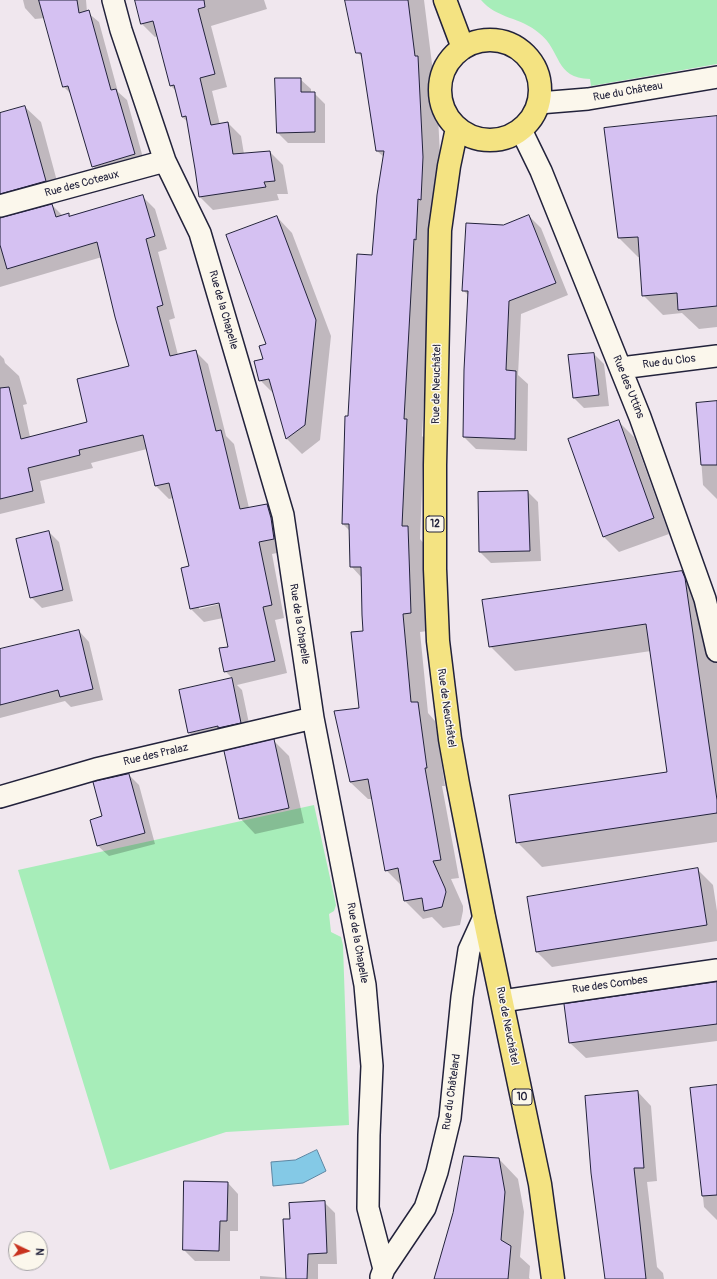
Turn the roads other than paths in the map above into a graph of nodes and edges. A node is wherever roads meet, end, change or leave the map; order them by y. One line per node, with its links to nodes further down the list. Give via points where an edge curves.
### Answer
1 (113, 0): 8 (street, Rue de la Chapelle)
2 (445, 0): 3 (main road)
3 (462, 48): 5 (main road, via 477,42 493,40 509,44 523,52 533,64 539,80); 6 (main road, via 443,72 440,87 447,116)
4 (717, 77): 5 (street, Rue du Château, via 588,99)
5 (539, 103): 7 (main road)
6 (457, 128): 7 (main road, via 472,137 489,140 506,138); 15 (main road, Rue de Neuchâtel / 12, via 440,230 435,465 436,610 450,739)
7 (521, 130): 11 (street, Rue des Uttins, via 542,171)
8 (165, 161): 9 (street, Rue des Coteaux); 13 (street, Rue de la Chapelle, via 200,233 283,515)
9 (0, 206)
10 (717, 356): 11 (street, Rue du Clos)
11 (621, 368): 12 (street, Rue des Uttins, via 705,599)
12 (717, 651)
13 (313, 718): 14 (street, Rue des Pralaz, via 96,769); 18 (street, Rue de la Chapelle, via 365,985 372,1066 368,1208)
14 (0, 797)
15 (484, 917): 17 (main road, Rue de Neuchâtel / 10); 18 (street, Rue du Châtelard, via 469,950 450,1118 437,1172 425,1208)
16 (717, 970): 17 (street, Rue des Combes)
17 (502, 1001): 19 (main road, Rue de Neuchâtel / 10, via 540,1184)
18 (382, 1274)
19 (553, 1279)

